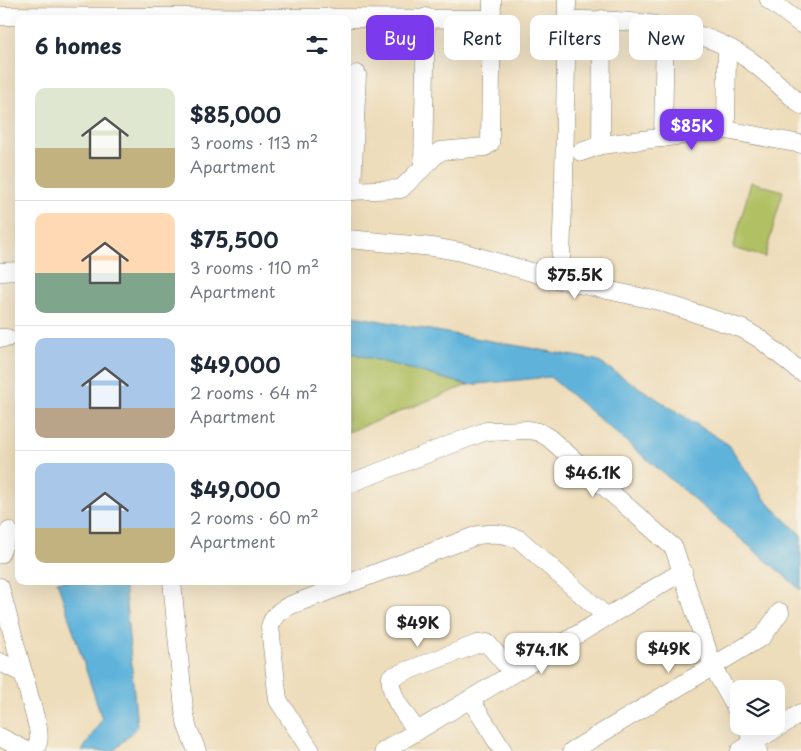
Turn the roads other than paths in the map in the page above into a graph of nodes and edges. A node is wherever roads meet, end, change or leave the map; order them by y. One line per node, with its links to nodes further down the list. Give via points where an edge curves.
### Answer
1 (492, 0): 4 (street)
2 (567, 0): 29 (street)
3 (770, 0): 9 (street)
4 (492, 15)
5 (0, 16): 6 (street)
6 (15, 16)
7 (351, 17): 8 (street)
8 (366, 17)
9 (801, 24)
10 (703, 38): 11 (street)
11 (727, 48): 17 (street, via 748,59); 18 (street)
12 (425, 60): 24 (street)
13 (491, 60): 24 (street, via 490,143 485,147 440,151)
14 (602, 60): 21 (street)
15 (664, 60): 19 (street)
16 (353, 85): 23 (street)
17 (801, 105)
18 (726, 130): 19 (street); 20 (street)
19 (663, 138): 21 (street)
20 (801, 144)
21 (602, 145): 22 (street)
22 (581, 152)
23 (351, 156)
24 (423, 167): 25 (street, via 401,189)
25 (351, 191)
26 (351, 240): 29 (street, via 461,252)
27 (15, 271): 28 (street)
28 (0, 272)
29 (560, 280): 30 (street, via 659,301 732,324 760,339)
30 (801, 372)
31 (351, 483): 34 (street, via 486,431 539,432 674,548)
32 (9, 531): 33 (street)
33 (0, 554)
34 (683, 571): 40 (street); 42 (street)
35 (351, 583): 40 (street, via 478,535 506,534 519,539)
36 (172, 585): 54 (street, via 184,710)
37 (344, 585): 55 (street, via 280,610 272,618 270,627 278,700)
38 (1, 587): 44 (street)
39 (780, 612): 42 (street, via 763,636)
40 (607, 617): 43 (street)
41 (0, 662): 44 (street)
42 (712, 667): 45 (street); 58 (street)
43 (513, 673): 46 (street); 48 (street, via 487,643 392,677 390,686 394,696)
44 (24, 674): 53 (street, via 40,737)
45 (730, 698)
46 (470, 699): 48 (street); 57 (street)
47 (801, 713): 51 (street)
48 (417, 731): 56 (street)
49 (748, 735): 51 (street)
50 (0, 737): 52 (street)
51 (751, 748)
52 (27, 751)
53 (33, 751)
54 (197, 751)
55 (310, 751)
56 (384, 751)
57 (503, 751)
58 (572, 751)

